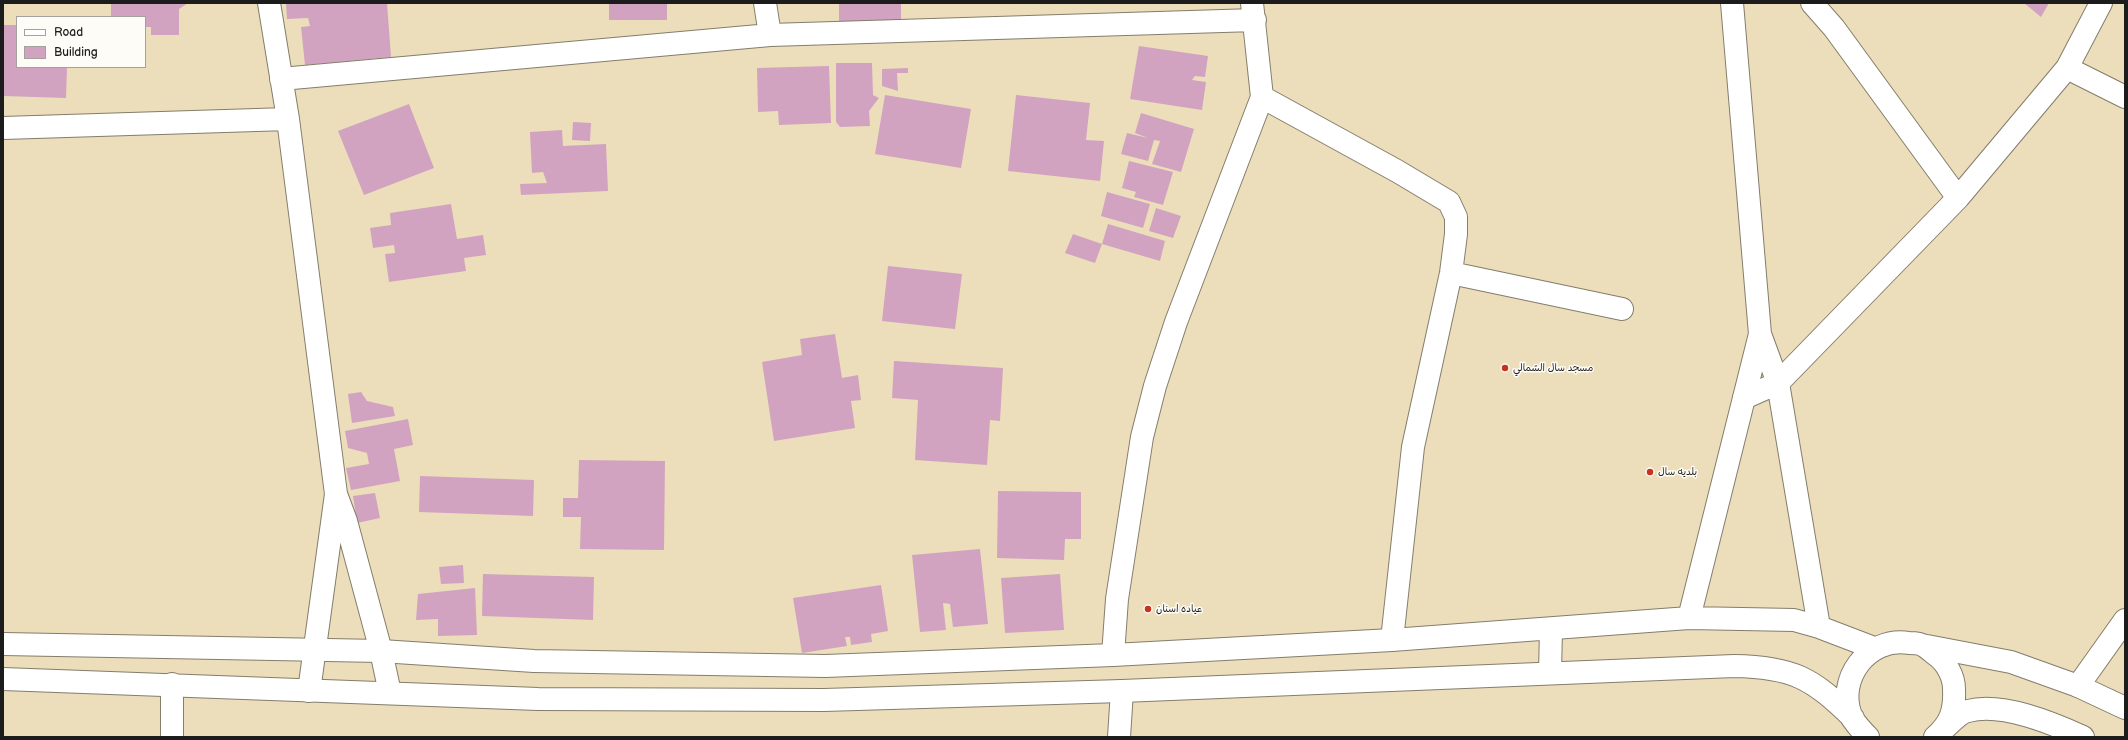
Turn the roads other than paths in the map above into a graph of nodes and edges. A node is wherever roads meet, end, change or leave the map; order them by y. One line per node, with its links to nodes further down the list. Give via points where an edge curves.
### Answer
1 (269, 3): 9 (street)
2 (765, 3): 7 (street)
3 (1732, 3): 17 (street)
4 (1812, 3): 14 (street, via 1834,28)
5 (2101, 3): 8 (street)
6 (1253, 11): 7 (street); 10 (street)
7 (770, 35): 9 (street)
8 (2067, 68): 11 (street); 14 (street)
9 (281, 79): 12 (street)
10 (1262, 97): 15 (street, via 1448,202 1456,217); 31 (street, via 1176,322 1155,386 1142,437 1118,599)
11 (2125, 97)
12 (288, 119): 13 (street); 20 (street)
13 (3, 128)
14 (1958, 198): 18 (street)
15 (1451, 273): 16 (street); 25 (street, via 1413,447)
16 (1622, 308)
17 (1760, 334): 18 (street); 19 (street)
18 (1778, 383): 19 (street); 23 (street)
19 (1744, 398): 21 (street)
20 (336, 494): 29 (street); 30 (street, via 346,521)
21 (1689, 618): 23 (street, via 1794,620); 24 (street)
22 (2125, 620): 35 (street)
23 (1819, 627): 28 (street)
24 (1551, 629): 25 (street); 32 (street)
25 (1392, 640): 31 (street)
26 (3, 644): 29 (street)
27 (1923, 645): 28 (street, via 1898,641); 35 (street, via 2011,662); 41 (street, via 1943,660 1954,682 1955,707)
28 (1874, 648): 40 (street, via 1859,661 1849,679 1847,699)
29 (316, 650): 30 (street); 36 (street)
30 (381, 652): 31 (street, via 534,661 825,666); 38 (street)
31 (1113, 655)
32 (1550, 673): 37 (street); 40 (street, via 1764,666 1796,675 1818,687)
33 (3, 679): 34 (street)
34 (172, 684): 36 (street); 42 (street)
35 (2078, 686): 39 (street)
36 (309, 691): 38 (street)
37 (1122, 691): 38 (street, via 824,700 538,700); 43 (street)
38 (390, 693)
39 (2125, 708)
40 (1853, 718): 44 (street)
41 (1939, 733): 45 (street, via 1966,711 1985,709 2045,720)
42 (172, 737)
43 (1118, 737)
44 (1867, 737)
45 (2083, 737)

